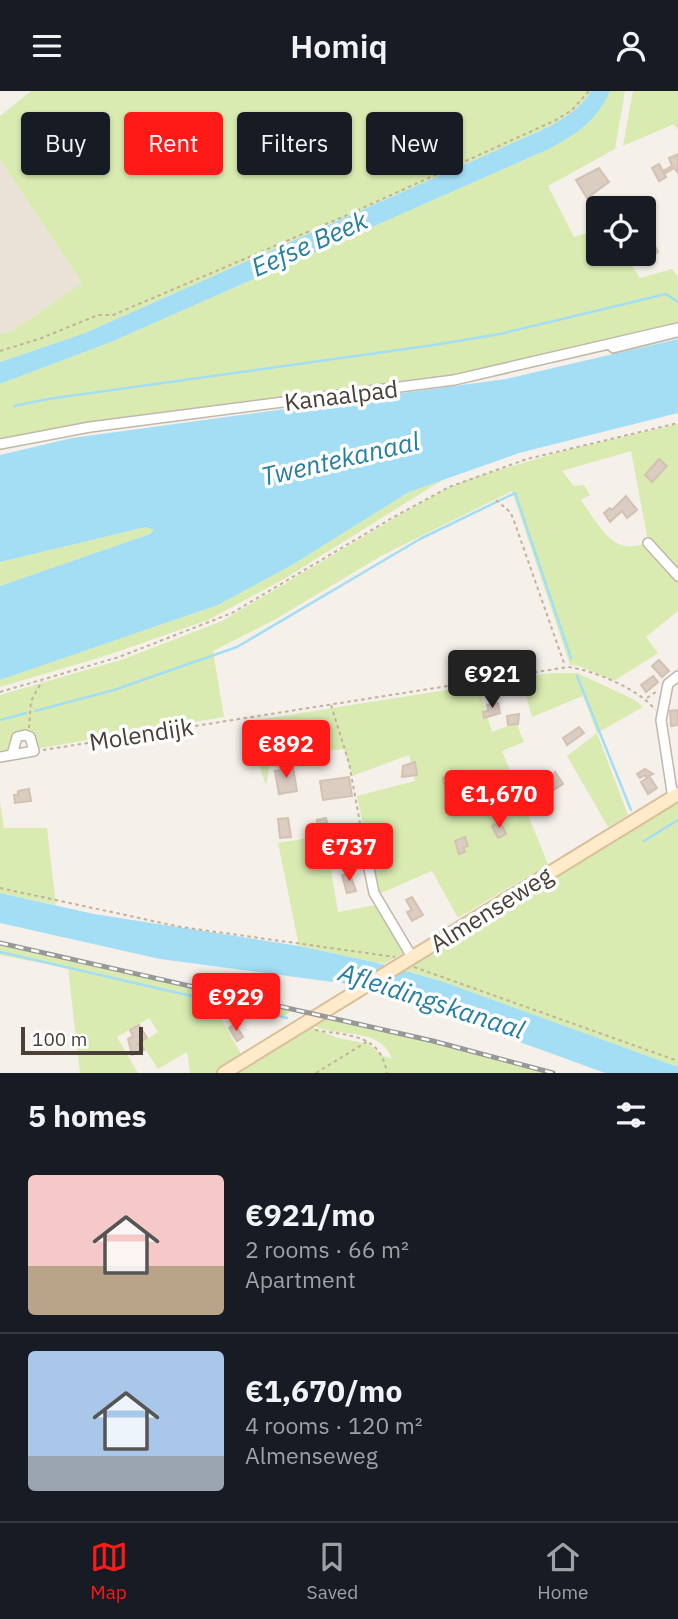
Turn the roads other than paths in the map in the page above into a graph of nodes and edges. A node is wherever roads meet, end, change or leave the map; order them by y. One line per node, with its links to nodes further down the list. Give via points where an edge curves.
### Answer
1 (678, 328): 3 (street, Kanaalpad)
2 (678, 334): 3 (lane, via 613,350)
3 (607, 345): 4 (street, Kanaalpad, via 454,380 90,427)
4 (0, 445)
5 (648, 543): 6 (street)
6 (678, 576)
7 (678, 676): 10 (street, via 668,684 661,720)
8 (12, 755): 8 (street, via 34,751 32,740 25,735 15,739); 9 (street)
9 (0, 757)
10 (675, 796): 12 (main road, Almenseweg)
11 (368, 864): 12 (street, Almenseweg, via 374,893)
12 (406, 961): 13 (main road, Almenseweg)
13 (224, 1073)

